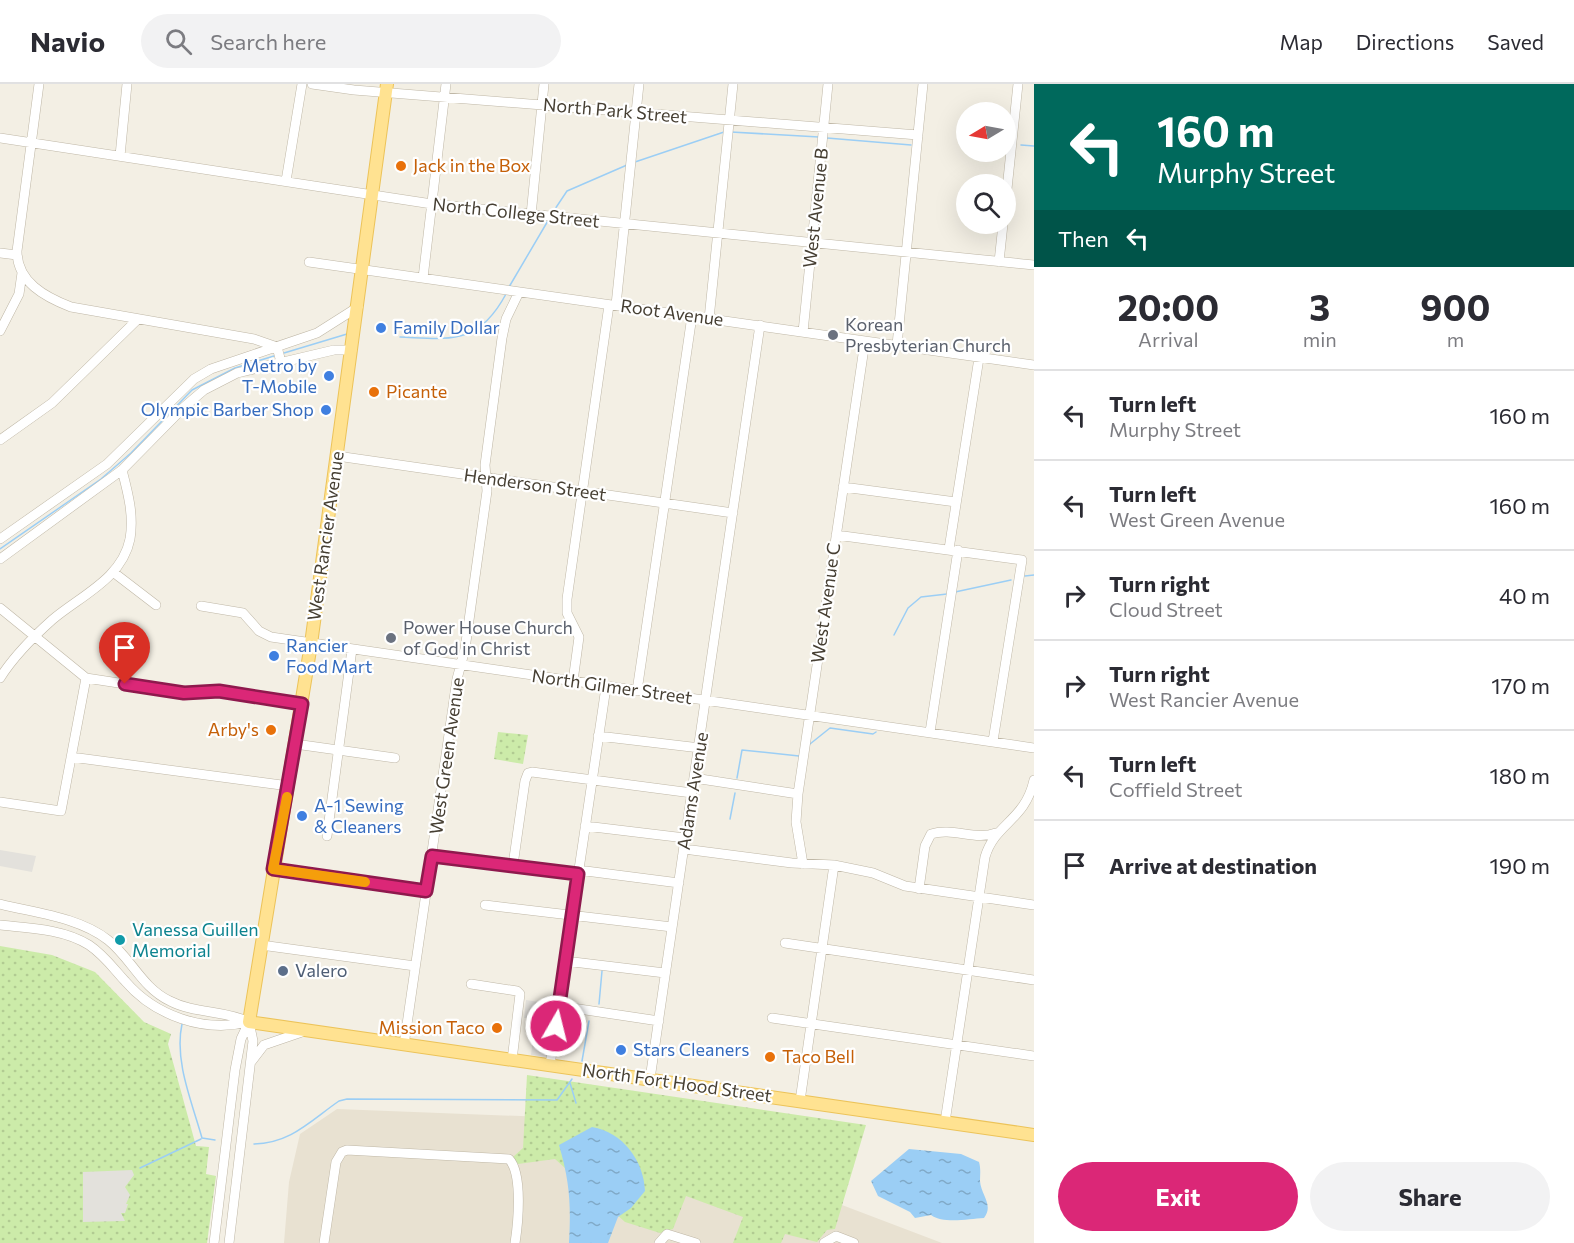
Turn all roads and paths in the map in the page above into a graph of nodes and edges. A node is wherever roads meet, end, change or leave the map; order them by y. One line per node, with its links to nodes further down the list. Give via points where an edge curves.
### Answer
1 (39, 84): 20 (street)
2 (127, 84): 21 (street)
3 (302, 84): 23 (street)
4 (312, 84): 12 (street, North Park Street)
5 (446, 84): 13 (street)
6 (544, 84): 14 (street)
7 (639, 84): 15 (street)
8 (733, 84): 16 (street)
9 (828, 84): 17 (street, West Avenue B)
10 (923, 84): 18 (street)
11 (1018, 84): 22 (street)
12 (387, 88): 13 (street, North Park Street); 24 (main road, West Rancier Avenue)
13 (444, 98): 14 (street, North Park Street); 25 (street)
14 (542, 105): 15 (street, North Park Street); 26 (street)
15 (636, 112): 16 (street, North Park Street); 27 (street)
16 (729, 123): 17 (street, North Park Street); 28 (street)
17 (824, 130): 18 (street, North Park Street); 30 (street, West Avenue B)
18 (918, 135): 31 (street)
19 (0, 138): 20 (street, North College Street)
20 (32, 143): 21 (street, North College Street); 33 (street)
21 (120, 156): 23 (street, North College Street)
22 (1009, 174)
23 (286, 181): 24 (street, North College Street)
24 (372, 196): 25 (street, North College Street); 37 (main road, West Rancier Avenue)
25 (432, 204): 26 (street, North College Street); 39 (street)
26 (534, 215): 27 (street, North College Street)
27 (625, 224): 28 (street, North College Street); 41 (street)
28 (718, 234): 30 (street, North College Street); 44 (street)
29 (1003, 234): 35 (street)
30 (812, 242): 31 (street, North College Street); 48 (street, West Avenue B)
31 (907, 251): 35 (street, North College Street); 50 (street)
32 (0, 253): 33 (street)
33 (17, 255): 38 (street)
34 (309, 262): 37 (street, Root Avenue)
35 (999, 262): 36 (street, North College Street)
36 (1034, 265)
37 (361, 270): 39 (street, Root Avenue); 42 (main road, West Rancier Avenue)
38 (22, 273): 45 (street, via 54,301); 47 (street, via 19,294)
39 (423, 278): 40 (street, Root Avenue)
40 (516, 291): 41 (street, Root Avenue); 59 (street, West Green Avenue, via 502,338 486,458)
41 (613, 305): 43 (street, Root Avenue); 61 (street)
42 (358, 307): 51 (street, via 317,333); 52 (main road, West Rancier Avenue)
43 (692, 316): 44 (street, Root Avenue); 63 (street)
44 (710, 319): 46 (street, Root Avenue)
45 (137, 320): 51 (street, via 254,339); 56 (street, via 52,404)
46 (760, 325): 48 (street, Root Avenue); 64 (street, Adams Avenue)
47 (0, 331)
48 (803, 332): 49 (street, Root Avenue)
49 (865, 341): 50 (street, Root Avenue); 60 (street, West Avenue C)
50 (897, 345): 53 (street, Root Avenue)
51 (277, 347): 54 (street); 66 (street, via 211,369 194,379 107,464)
52 (352, 350): 54 (street); 57 (main road, West Rancier Avenue)
53 (979, 358): 55 (street, Root Avenue); 62 (street)
54 (281, 362): 58 (street, via 237,373 204,390)
55 (1034, 365)
56 (0, 440)
57 (337, 456): 59 (street, Henderson Street); 74 (main road, West Rancier Avenue)
58 (122, 471): 68 (street); 69 (street, via 131,505 130,537)
59 (487, 478): 61 (street, Henderson Street); 76 (street, West Green Avenue)
60 (843, 487): 62 (street); 65 (street, West Avenue C)
61 (583, 492): 63 (street, Henderson Street); 79 (street, via 567,608 579,637)
62 (956, 502): 67 (street)
63 (665, 503): 64 (street, Henderson Street); 81 (street)
64 (733, 513): 82 (street, Adams Avenue)
65 (836, 534): 67 (street); 84 (street, West Avenue C)
66 (0, 539)
67 (954, 550): 85 (street, via 952,593); 87 (street, via 1022,560)
68 (0, 559)
69 (113, 572): 70 (street); 73 (street)
70 (156, 605)
71 (201, 606): 74 (street, North Gilmer Street, via 243,613 265,635)
72 (0, 608): 73 (street)
73 (34, 637): 77 (street); 78 (street)
74 (311, 644): 75 (street, North Gilmer Street); 83 (main road, West Rancier Avenue)
75 (352, 649): 76 (street, North Gilmer Street); 91 (street)
76 (460, 665): 79 (street, North Gilmer Street); 106 (street, West Green Avenue)
77 (0, 678)
78 (86, 678): 83 (street, via 184,693 219,691); 92 (street)
79 (573, 681): 80 (street, North Gilmer Street)
80 (606, 687): 81 (street, North Gilmer Street); 86 (street)
81 (637, 691): 82 (street, North Gilmer Street)
82 (706, 701): 84 (street, North Gilmer Street); 89 (street, Adams Avenue)
83 (302, 704): 88 (main road, West Rancier Avenue)
84 (810, 715): 85 (street, North Gilmer Street); 99 (street, West Avenue C)
85 (930, 732): 87 (street, North Gilmer Street)
86 (598, 736): 89 (street); 95 (street)
87 (993, 741): 90 (street, North Gilmer Street)
88 (295, 744): 91 (street); 97 (main road, West Rancier Avenue)
89 (700, 748): 94 (street, Adams Avenue)
90 (1034, 748)
91 (338, 750): 93 (street); 103 (street)
92 (71, 757): 97 (street); 100 (street, via 61,811)
93 (395, 758)
94 (694, 778): 98 (street, Adams Avenue); 99 (street)
95 (592, 779): 98 (street); 101 (street); 108 (street, via 539,771 528,773)
96 (1034, 780): 102 (street, via 1028,801)
97 (289, 786): 110 (main road, West Rancier Avenue)
98 (692, 793): 104 (street, Adams Avenue)
99 (798, 794): 107 (street, West Avenue C, via 796,829)
100 (0, 802)
101 (585, 826): 104 (street); 111 (street)
102 (999, 832): 113 (street, via 984,837 939,831 931,834 925,846); 115 (street, via 988,847)
103 (327, 836)
104 (685, 838): 105 (street, Adams Avenue)
105 (684, 849): 107 (street); 112 (street, Adams Avenue)
106 (432, 856): 108 (street); 114 (street, West Green Avenue)
107 (803, 864): 109 (street)
108 (513, 865): 111 (street)
109 (834, 865): 113 (street); 124 (street)
110 (273, 869): 114 (street); 123 (main road, West Rancier Avenue)
111 (578, 872): 112 (street); 119 (street)
112 (679, 883): 121 (street, Adams Avenue)
113 (919, 889): 115 (street)
114 (426, 891): 126 (street, West Green Avenue)
115 (978, 897): 118 (street); 127 (street)
116 (0, 904): 134 (street, North Fort Hood Street, via 75,923 108,940 155,992 170,1002 233,1014)
117 (484, 905): 119 (street)
118 (1034, 905)
119 (572, 915): 121 (street); 125 (street)
120 (0, 925): 134 (street, North Fort Hood Street, via 74,937 99,952 140,996 175,1018 231,1026)
121 (672, 927): 128 (street, Adams Avenue)
122 (785, 943): 124 (street)
123 (261, 945): 126 (street); 134 (main road, West Rancier Avenue)
124 (822, 949): 127 (street); 135 (street)
125 (565, 962): 128 (street); 131 (street)
126 (415, 966): 137 (street, West Green Avenue)
127 (967, 970): 129 (street); 138 (street)
128 (665, 973): 133 (street, Adams Avenue)
129 (1034, 980)
130 (471, 984): 140 (street, via 520,994)
131 (559, 1006): 133 (street); 142 (street)
132 (772, 1018): 135 (street)
133 (659, 1021): 143 (street, Adams Avenue)
134 (249, 1022): 136 (main road, North Fort Hood Street); 141 (street, via 253,1041); 147 (street, via 235,1070)
135 (812, 1024): 138 (street); 144 (street)
136 (302, 1032): 137 (main road, North Fort Hood Street); 141 (street, via 264,1045)
137 (404, 1045): 140 (main road, North Fort Hood Street)
138 (956, 1045): 139 (street); 145 (street)
139 (1034, 1056)
140 (512, 1060): 142 (main road, North Fort Hood Street)
141 (251, 1062): 148 (street)
142 (550, 1065): 143 (main road, North Fort Hood Street)
143 (650, 1079): 144 (main road, North Fort Hood Street)
144 (800, 1101): 145 (main road, North Fort Hood Street)
145 (945, 1122): 146 (main road, North Fort Hood Street)
146 (1034, 1135)
147 (214, 1243)
148 (229, 1243)
149 (324, 1243): 150 (street, via 336,1162 347,1150 509,1159 519,1211)
150 (516, 1243)
151 (659, 1243): 152 (street, via 668,1233)
152 (696, 1243)
153 (824, 1243): 154 (street, via 836,1236)
154 (854, 1243)

